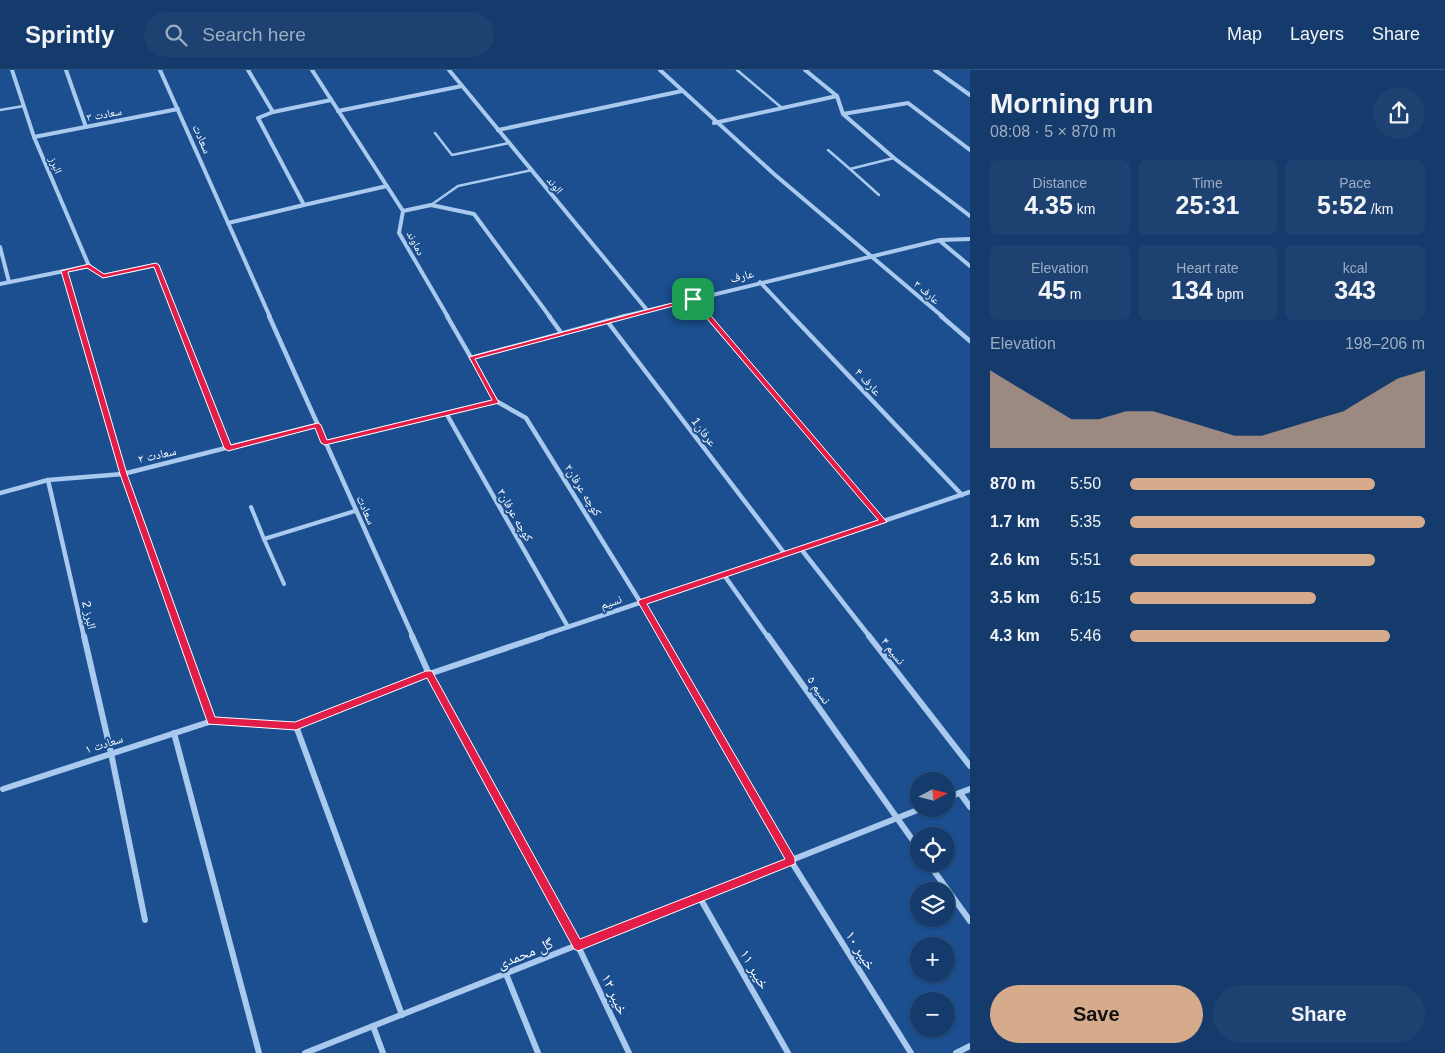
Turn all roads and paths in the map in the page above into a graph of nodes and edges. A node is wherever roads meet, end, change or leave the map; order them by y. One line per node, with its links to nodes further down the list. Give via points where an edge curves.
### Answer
1 (12, 70): 16 (street, البرز)
2 (66, 70): 24 (street)
3 (160, 70): 18 (street, سعادت)
4 (248, 70): 21 (street)
5 (312, 70): 15 (street)
6 (449, 70): 11 (street, الوند)
7 (660, 70): 12 (street)
8 (737, 70): 17 (lane)
9 (805, 70): 14 (street)
10 (935, 70): 13 (street)
11 (462, 86): 20 (street); 25 (street, الوند)
12 (682, 91): 23 (street); 25 (street)
13 (970, 95)
14 (837, 96): 17 (street); 22 (street)
15 (331, 100): 20 (street); 21 (street)
16 (24, 106): 19 (lane); 27 (street, البرز)
17 (782, 108): 23 (street)
18 (178, 109): 24 (street, سعادت ۳); 40 (street, سعادت)
19 (0, 110)
20 (338, 111): 34 (street)
21 (273, 112): 36 (street, via 258,118)
22 (842, 114): 30 (street, via 908,103); 31 (street)
23 (714, 123): 44 (street)
24 (86, 127): 27 (street, سعادت ۳)
25 (498, 130): 28 (street, الوند)
26 (436, 133): 28 (lane, via 452,155)
27 (34, 137): 45 (street, البرز)
28 (509, 143): 33 (street, الوند)
29 (828, 150): 32 (lane)
30 (970, 150)
31 (894, 158): 32 (lane); 39 (street)
32 (850, 169): 35 (lane)
33 (532, 170): 37 (lane, via 458,186); 52 (street, الوند)
34 (387, 186): 36 (street); 38 (street)
35 (880, 195)
36 (304, 205): 40 (street)
37 (431, 205): 38 (street); 54 (street, via 474,214)
38 (403, 211): 56 (street, دماوند, via 399,233)
39 (970, 216)
40 (228, 223): 59 (street, سعادت)
41 (970, 239): 42 (street, عارف)
42 (940, 240): 44 (street, عارف); 46 (street)
43 (0, 247): 48 (street)
44 (873, 256): 49 (street, عارف); 55 (street, عارف ۳)
45 (89, 266): 47 (street); 61 (street, via 103,276 156,265)
46 (970, 266)
47 (64, 271): 48 (street); 62 (street)
48 (9, 282): 50 (street)
49 (760, 282): 51 (street, عارف); 66 (street, عارف ۴)
50 (0, 284)
51 (693, 299): 52 (street, عارف); 69 (street)
52 (647, 310): 53 (street, عارف)
53 (607, 321): 54 (street, عارف); 72 (street, عرفان1)
54 (562, 334): 56 (street, عارف)
55 (970, 341)
56 (471, 358): 57 (street, دماوند)
57 (496, 401): 58 (street); 75 (street, کوچه عرفان۲, via 526,418)
58 (446, 413): 60 (street); 76 (street, کوچه عرفان۳)
59 (318, 425): 60 (street, سعادت); 61 (street, سعادت ۲)
60 (325, 443): 68 (street, سعادت)
61 (228, 448): 62 (street, سعادت ۲)
62 (123, 474): 63 (street, سعادت ۲); 78 (street)
63 (48, 480): 65 (street, سعادت ۲); 81 (street, البرز 2)
64 (970, 492): 66 (street, نسیم)
65 (0, 493)
66 (962, 495): 69 (street, نسیم)
67 (251, 507): 70 (lane)
68 (356, 511): 70 (lane); 77 (street, سعادت)
69 (883, 522): 71 (street, نسیم)
70 (264, 539): 74 (lane)
71 (801, 549): 72 (street, نسیم); 82 (street, نسیم ۴)
72 (785, 554): 73 (street, نسیم)
73 (724, 575): 75 (street, نسیم); 89 (street, نسیم ۵)
74 (284, 584)
75 (642, 602): 76 (street, نسیم); 91 (street, کوچه عرفان۲)
76 (568, 627): 77 (street, نسیم)
77 (429, 674): 79 (street, نسیم); 96 (street, سعادت)
78 (212, 721): 79 (street); 80 (street, سعادت ۱)
79 (296, 726): 98 (street)
80 (174, 733): 81 (street, سعادت ۱); 101 (street)
81 (111, 754): 83 (street, سعادت ۱); 94 (street, البرز 2)
82 (970, 766)
83 (2, 789)
84 (970, 789): 85 (street)
85 (960, 793): 86 (street); 87 (street)
86 (955, 795)
87 (970, 807)
88 (910, 813): 89 (street, گل محمدی)
89 (897, 818): 90 (street, نسیم ۵); 91 (street, گل محمدی)
90 (910, 836)
91 (791, 861): 93 (street, گل محمدی); 107 (street, خیبر ۱۰)
92 (935, 872): 95 (street)
93 (700, 898): 96 (street, گل محمدی); 106 (street, خیبر ۱۱)
94 (145, 920)
95 (970, 921)
96 (578, 946): 97 (street, گل محمدی); 105 (street, خیبر ۱۲)
97 (506, 974): 98 (street, گل محمدی); 104 (street)
98 (402, 1015): 99 (street, گل محمدی)
99 (373, 1026): 102 (street, گل محمدی); 103 (street)
100 (970, 1046): 108 (street)
101 (259, 1053)
102 (305, 1053)
103 (383, 1053)
104 (538, 1053)
105 (629, 1053)
106 (788, 1053)
107 (911, 1053)
108 (956, 1053)

